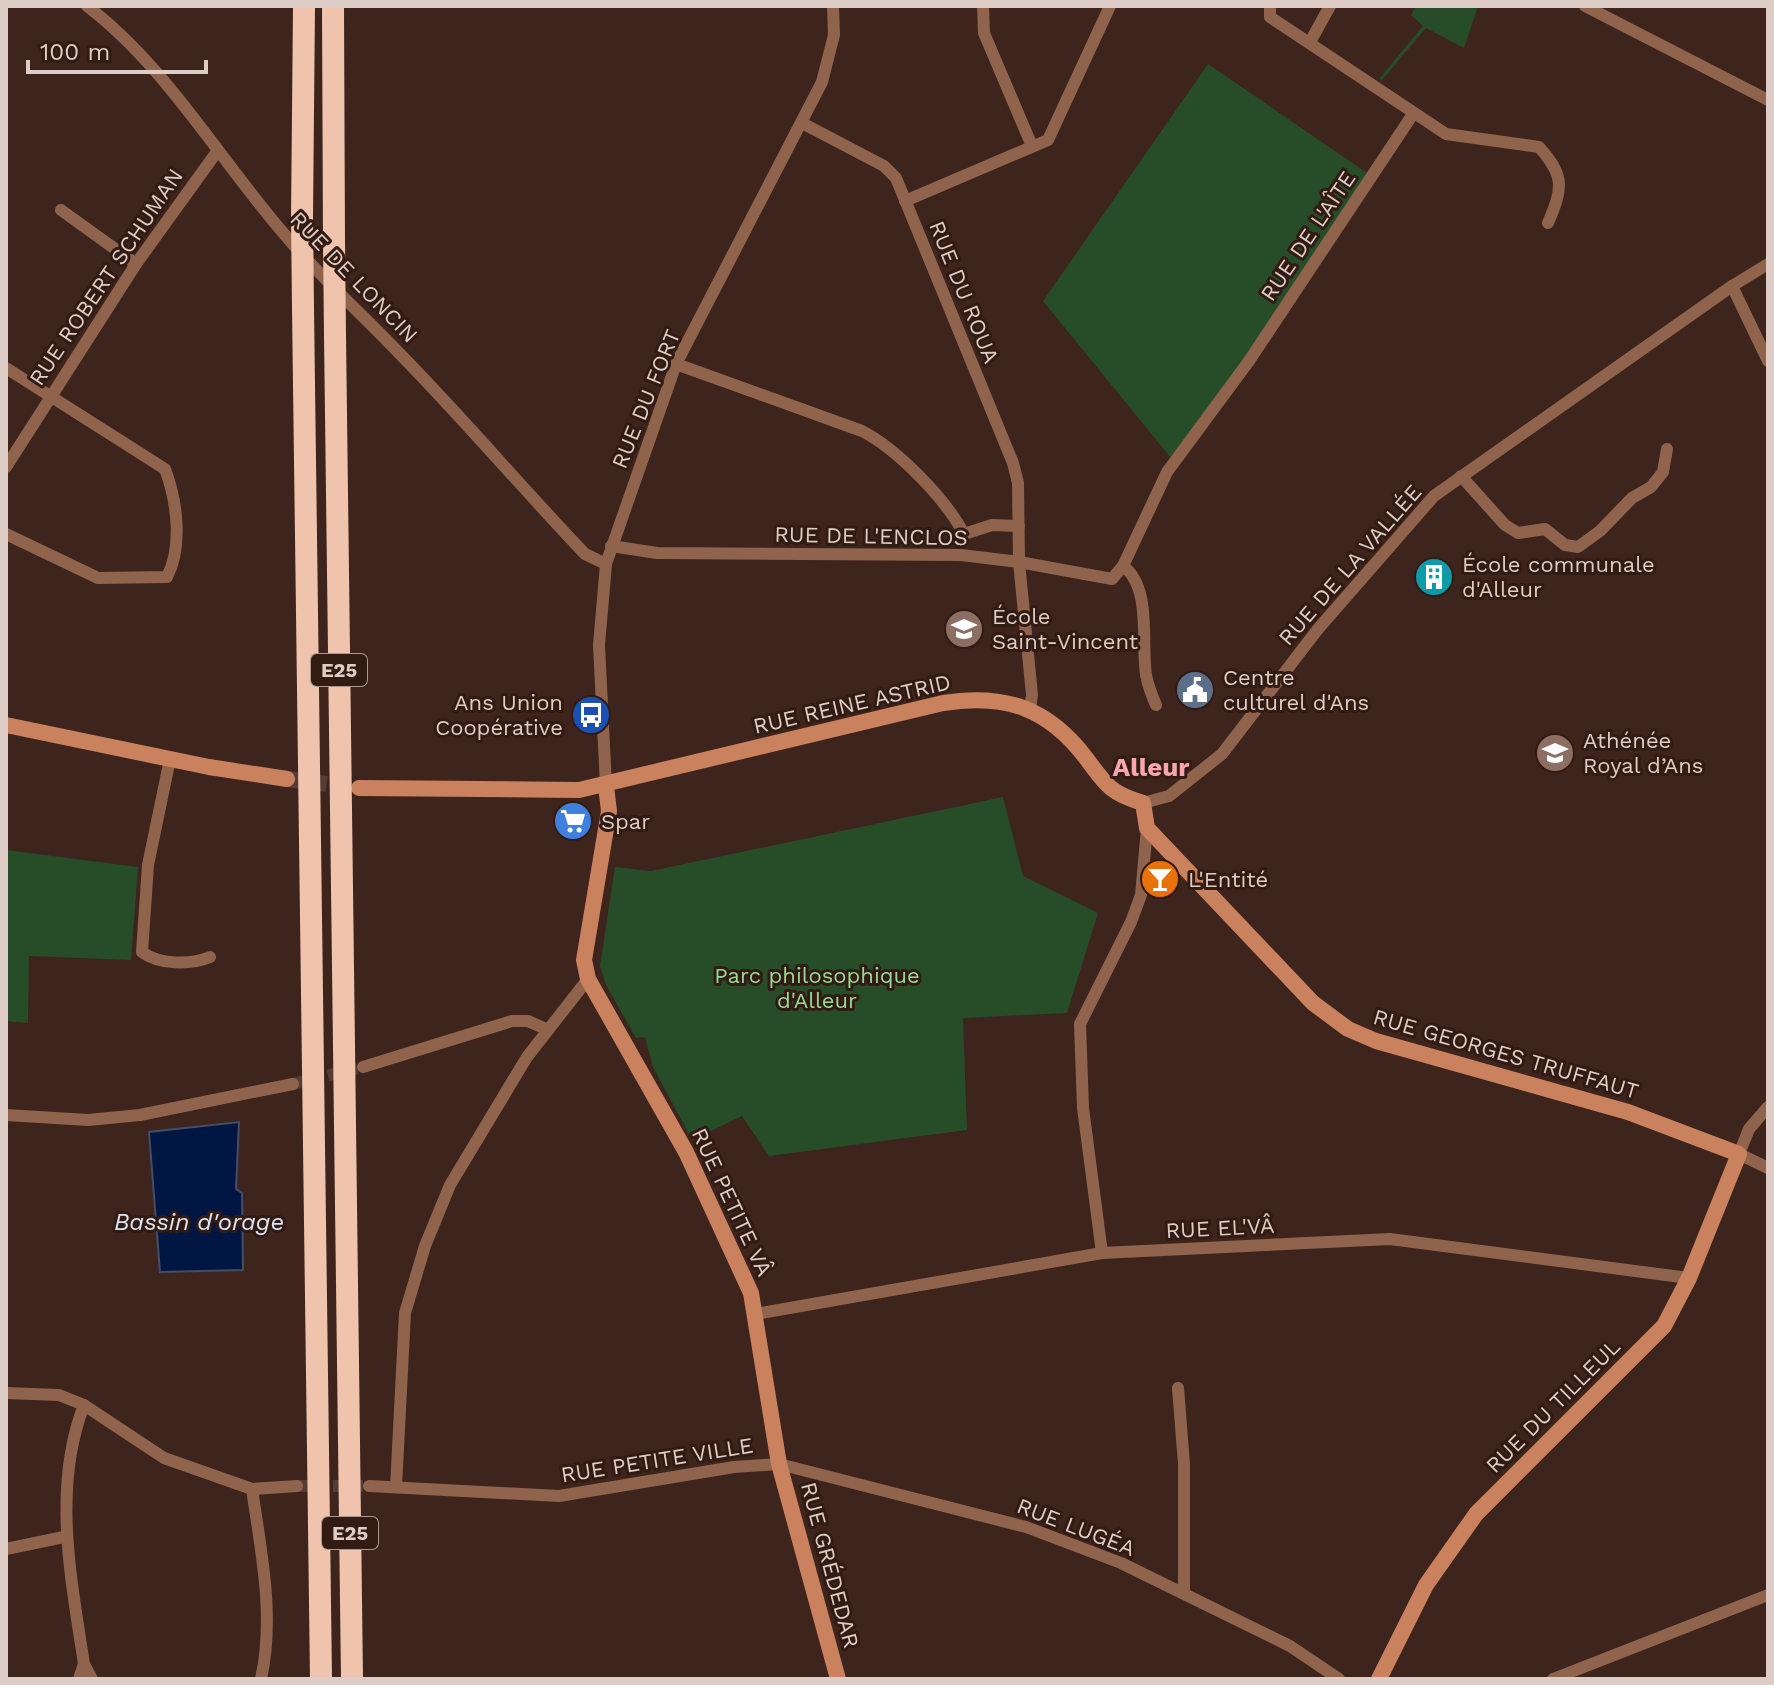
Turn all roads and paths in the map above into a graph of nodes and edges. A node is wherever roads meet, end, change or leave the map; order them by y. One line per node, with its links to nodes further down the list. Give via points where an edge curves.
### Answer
1 (87, 6): 15 (street, RUE DE LONCIN, via 158,72)
2 (304, 6): 74 (highway, E25, bridge, via 302,218)
3 (333, 6): 75 (highway, E25, bridge)
4 (833, 6): 13 (street, RUE DU FORT, via 830,60)
5 (983, 6): 14 (street, via 984,33)
6 (1110, 6): 14 (street, via 1048,140)
7 (1270, 6): 10 (street, via 1270,17)
8 (1330, 6): 10 (street)
9 (1585, 6): 11 (street)
10 (1310, 42): 12 (street)
11 (1768, 100)
12 (1413, 114): 18 (street, via 1446,134 1539,147 1555,164 1562,192); 36 (street, RUE DE L'AÎTE, via 1249,361 1167,472)
13 (802, 123): 16 (street, RUE DU ROUA, via 884,166 896,178); 23 (street, RUE DU FORT)
14 (1032, 146): 16 (street)
15 (216, 153): 19 (street, RUE ROBERT SCHUMAN); 35 (street, RUE DE LONCIN, via 286,237 575,544)
16 (905, 201): 29 (street, RUE DU ROUA, via 1013,463)
17 (61, 210): 19 (street)
18 (1548, 223)
19 (136, 264): 25 (street, RUE ROBERT SCHUMAN)
20 (1768, 264): 21 (street, RUE DE LA VALLÉE)
21 (1732, 286): 22 (street); 28 (street, RUE DE LA VALLÉE)
22 (1768, 361)
23 (676, 364): 31 (street, via 886,443 955,517); 32 (street, RUE DU FORT)
24 (6, 368): 25 (street)
25 (48, 397): 27 (street, RUE ROBERT SCHUMAN); 30 (street, via 165,469 174,494 175,561 167,577 98,578)
26 (1667, 449): 28 (street, via 1663,472 1651,487 1578,547 1565,545 1545,529 1518,533)
27 (6, 467)
28 (1461, 476): 44 (street, RUE DE LA VALLÉE, via 1434,496 1386,549 1222,754 1169,796)
29 (1019, 526): 31 (street, via 992,525); 34 (street, RUE DU ROUA)
30 (6, 534)
31 (964, 534): 33 (street)
32 (611, 546): 33 (street, RUE DE L'ENCLOS, via 657,553); 35 (street, RUE DU FORT)
33 (961, 555): 34 (street, RUE DE L'ENCLOS)
34 (1019, 562): 36 (street, RUE DE L'ENCLOS, via 1105,580); 38 (street, RUE DU ROUA)
35 (606, 564): 42 (street, RUE DU FORT, via 599,645)
36 (1123, 566): 37 (street, via 1138,588 1146,679)
37 (1156, 705)
38 (1030, 709): 42 (street, RUE REINE ASTRID, via 995,699 943,703); 44 (street, RUE REINE ASTRID, via 1065,735 1117,795)
39 (6, 725): 40 (street)
40 (170, 759): 41 (street); 46 (street, via 148,865 142,952 150,959 169,961)
41 (287, 779)
42 (606, 786): 43 (street, RUE REINE ASTRID); 47 (street, via 609,811 584,960)
43 (359, 788)
44 (1143, 803): 45 (street)
45 (1147, 828): 53 (street, RUE GEORGES TRUFFAUT, via 1313,1003 1348,1029 1628,1112); 55 (street, via 1141,895 1080,1024 1083,1108)
46 (210, 957)
47 (588, 979): 48 (street); 57 (street, RUE PETITE VÂ, via 686,1152 740,1264)
48 (548, 1030): 49 (street, via 512,1021); 64 (street, via 450,1185 425,1246 405,1313)
49 (363, 1067)
50 (293, 1084): 52 (street, via 88,1120)
51 (1768, 1107): 53 (street, via 1749,1129)
52 (6, 1115)
53 (1739, 1154): 54 (street); 56 (street, RUE DU TILLEUL)
54 (1768, 1168)
55 (1102, 1253): 56 (street, RUE EL'VÂ, via 1390,1239); 57 (street, RUE EL'VÂ)
56 (1689, 1278): 78 (street, RUE DU TILLEUL, via 1664,1326 1476,1514 1426,1585)
57 (756, 1314): 61 (street, RUE PETITE VÂ)
58 (1178, 1388): 68 (street)
59 (6, 1393): 60 (street, via 59,1395)
60 (84, 1405): 65 (street, via 164,1458); 66 (street, via 73,1434)
61 (779, 1464): 64 (street, RUE PETITE VILLE, via 559,1496); 68 (street, RUE LUGÉA, via 1026,1527); 76 (street, RUE GRÉDEDAR)
62 (297, 1486): 65 (street)
63 (369, 1486): 64 (street, RUE PETITE VILLE)
64 (396, 1487)
65 (252, 1489): 73 (street, via 266,1590)
66 (64, 1537): 67 (street); 70 (street)
67 (6, 1549)
68 (1184, 1593): 77 (street, RUE LUGÉA, via 1290,1646)
69 (1768, 1595): 79 (street)
70 (84, 1664): 71 (street); 72 (street)
71 (79, 1679)
72 (92, 1679)
73 (261, 1679)
74 (321, 1679)
75 (352, 1679)
76 (838, 1679)
77 (1339, 1679)
78 (1379, 1679)
79 (1553, 1679)

